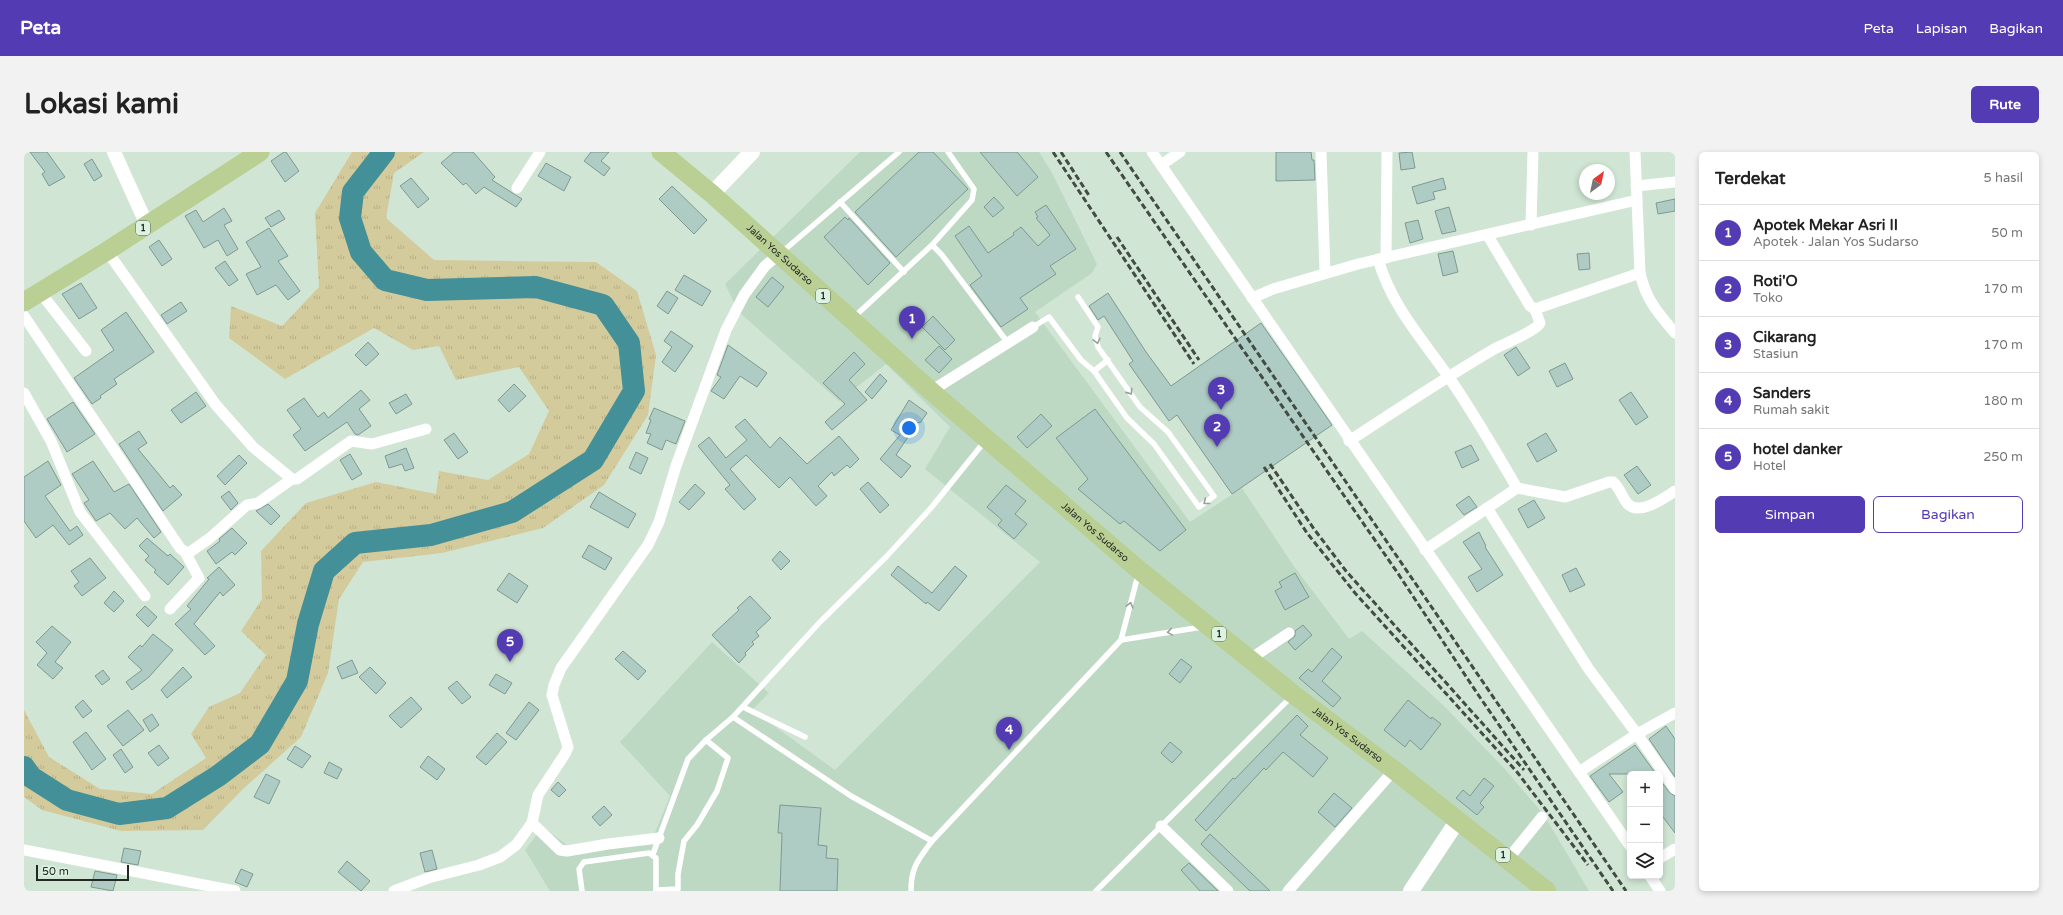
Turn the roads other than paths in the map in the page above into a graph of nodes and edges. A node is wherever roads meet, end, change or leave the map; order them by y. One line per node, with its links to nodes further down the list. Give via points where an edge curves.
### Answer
1 (114, 152): 21 (street)
2 (260, 152): 21 (highway, 1)
3 (540, 152): 17 (street)
4 (661, 152): 18 (highway, Jalan Yos Sudarso / 1)
5 (752, 152): 18 (main road)
6 (899, 152): 20 (lane)
7 (948, 152): 24 (lane, via 974,189 972,200)
8 (1152, 152): 14 (street)
9 (1180, 152): 14 (street)
10 (1321, 152): 29 (street)
11 (1387, 152): 27 (street)
12 (1533, 152): 22 (street)
13 (1635, 152): 16 (street)
14 (1161, 165): 33 (street)
15 (1675, 182): 16 (street)
16 (1636, 186): 19 (street)
17 (517, 188)
18 (712, 194): 26 (highway, Jalan Yos Sudarso / 1)
19 (1637, 200): 22 (street); 30 (street)
20 (840, 202): 26 (lane); 28 (lane)
21 (147, 225): 25 (highway, 1)
22 (1532, 225): 23 (street)
23 (1488, 236): 27 (street); 35 (street, via 1530,306)
24 (932, 245): 28 (lane); 40 (lane)
25 (107, 251): 31 (highway, 1); 50 (street, via 221,412 254,448)
26 (778, 255): 37 (highway, Jalan Yos Sudarso / 1); 75 (street, via 765,266 744,295 726,330 676,466 660,522 648,545 561,668 554,684 552,695 568,747 538,795)
27 (1382, 258): 29 (street); 44 (street, via 1392,295)
28 (904, 272): 37 (lane)
29 (1325, 272): 33 (street)
30 (1640, 273): 35 (street); 39 (street, via 1648,299)
31 (40, 292): 34 (highway, 1); 41 (street)
32 (1078, 297): 42 (lane, one-way to 42, via 1098,327 1095,336 1098,347)
33 (1252, 298): 49 (street)
34 (24, 302)
35 (1535, 309): 44 (street, via 1540,323 1535,329 1521,334)
36 (24, 316): 55 (street, via 142,493)
37 (850, 320): 45 (highway, Jalan Yos Sudarso / 1)
38 (1033, 327): 40 (street); 43 (lane, via 1049,317 1081,360)
39 (1675, 333)
40 (1008, 343): 45 (street)
41 (86, 351)
42 (1108, 360): 43 (lane); 43 (lane, one-way to 43, via 1140,407 1168,432 1214,496 1199,507 1154,444 1127,418)
43 (1094, 371)
44 (1448, 376): 49 (street); 51 (street)
45 (931, 391): 48 (highway, Jalan Yos Sudarso / 1)
46 (24, 393): 57 (street, via 51,441 80,512)
47 (426, 429): 50 (street, via 372,444 351,441 297,479)
48 (988, 438): 56 (highway, Jalan Yos Sudarso / 1); 64 (lane, via 931,508 820,622)
49 (1349, 441): 54 (street)
50 (292, 479): 55 (street, via 258,503 247,505 210,538 190,552)
51 (1517, 488): 52 (street, via 1565,497 1612,482 1627,503 1636,509); 53 (street)
52 (1673, 495)
53 (1487, 508): 54 (street); 67 (street, via 1588,668)
54 (1425, 550): 71 (street)
55 (185, 552): 58 (street, via 199,578)
56 (1139, 570): 59 (highway, Jalan Yos Sudarso / 1); 61 (lane, one-way to 56)
57 (145, 596)
58 (170, 609)
59 (1208, 626): 61 (lane, one-way to 61); 62 (highway, Jalan Yos Sudarso / 1)
60 (1289, 633): 62 (street)
61 (1121, 640): 78 (lane)
62 (1250, 659): 63 (highway, Jalan Yos Sudarso / 1)
63 (1294, 694): 70 (highway, Jalan Yos Sudarso / 1); 76 (lane)
64 (743, 707): 66 (lane); 68 (lane)
65 (1675, 713): 67 (street)
66 (733, 717): 69 (lane); 78 (lane, via 851,796)
67 (1638, 734): 71 (street); 72 (street)
68 (805, 737)
69 (706, 740): 77 (lane, via 688,759); 89 (lane, via 728,758 717,791 697,825 684,841 678,889)
70 (1394, 770): 74 (highway, Jalan Yos Sudarso / 1); 93 (street)
71 (1579, 772): 79 (street)
72 (1675, 789)
73 (1542, 817): 84 (street)
74 (1458, 820): 84 (highway, Jalan Yos Sudarso / 1); 94 (main road)
75 (532, 823): 77 (street, via 560,850 567,851); 87 (street, via 516,845 500,857)
76 (1161, 826): 91 (lane); 92 (street)
77 (659, 838): 82 (lane)
78 (932, 841): 90 (lane, via 911,874)
79 (1628, 843)
80 (1675, 849): 83 (street)
81 (24, 850): 86 (street)
82 (653, 854): 88 (lane, via 584,862 579,869); 89 (lane, via 656,858)
83 (1663, 856)
84 (1508, 859): 95 (highway, Jalan Yos Sudarso / 1)
85 (1652, 879): 96 (street)
86 (235, 891)
87 (394, 891)
88 (582, 891)
89 (656, 891)
90 (911, 891)
91 (1096, 891)
92 (1228, 891)
93 (1288, 891)
94 (1411, 891)
95 (1547, 891)
96 (1660, 891)

